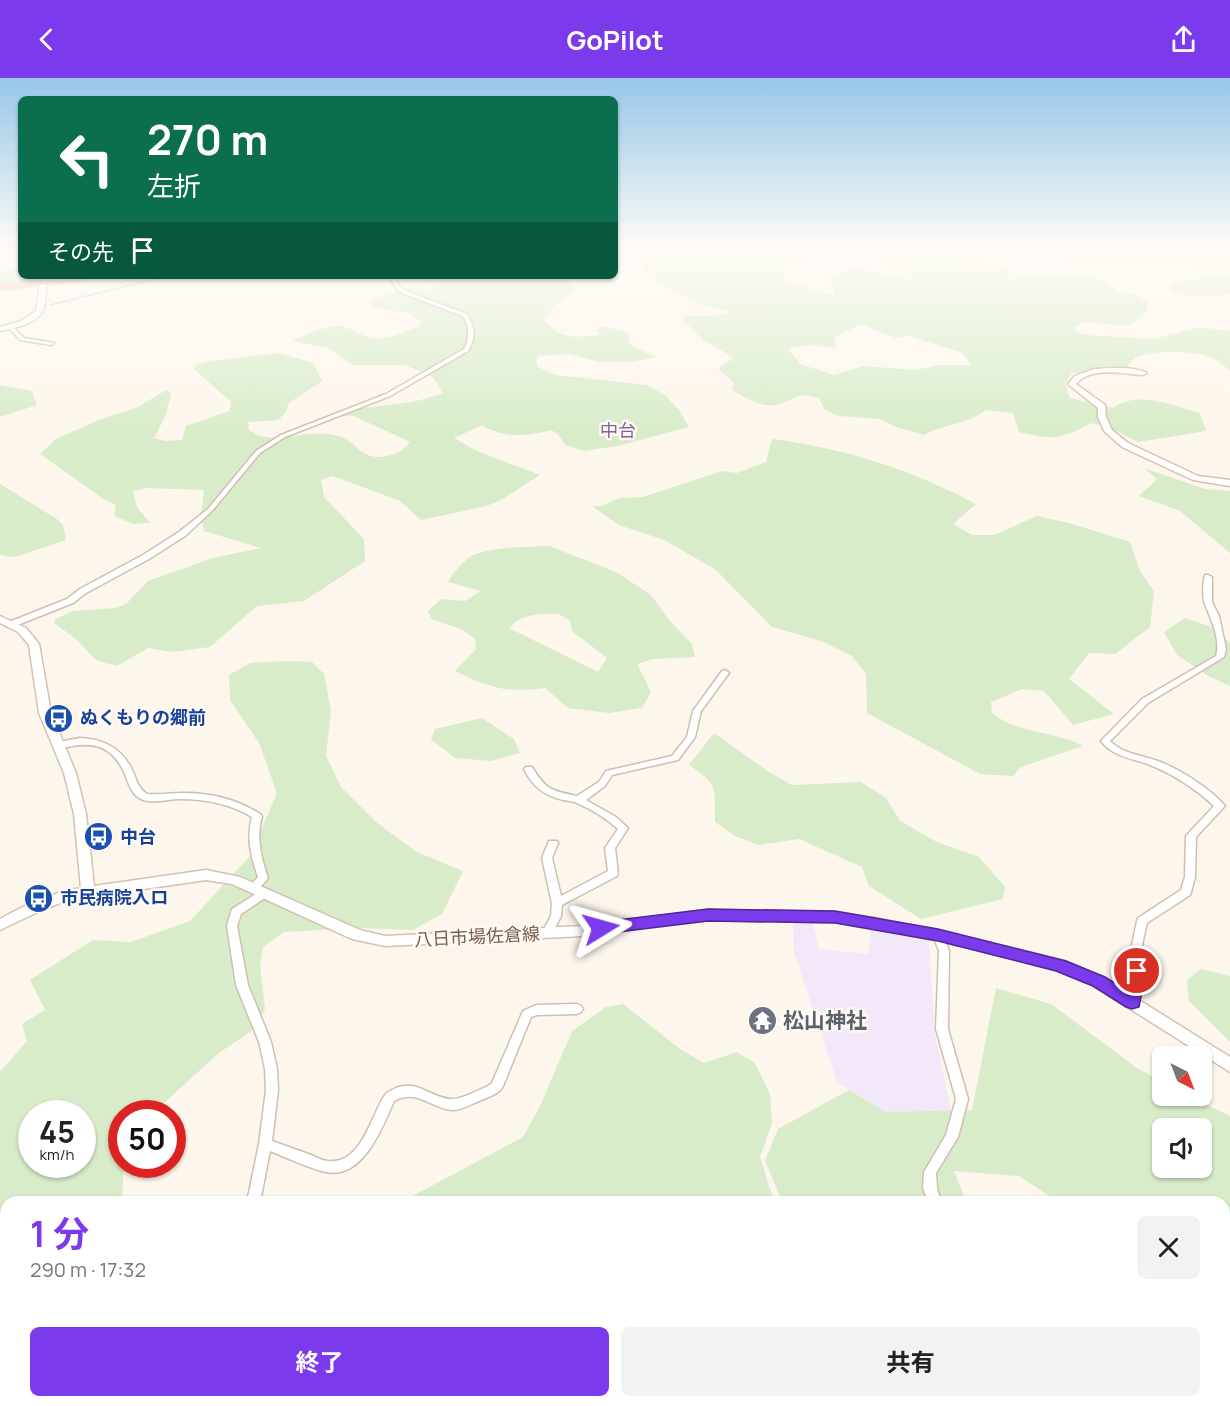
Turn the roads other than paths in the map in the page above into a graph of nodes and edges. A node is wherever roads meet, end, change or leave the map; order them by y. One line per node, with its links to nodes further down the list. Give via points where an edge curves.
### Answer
1 (40, 310): 3 (street)
2 (452, 310): 10 (street, via 465,315 472,329 466,350 388,395 283,436 258,453 210,510 182,534 70,601)
3 (11, 327): 4 (street); 5 (street, via 22,339)
4 (0, 329)
5 (51, 343)
6 (1143, 373): 7 (street, via 1080,374 1072,384 1102,407 1108,431 1125,445 1189,476)
7 (1230, 483)
8 (1208, 577): 22 (street, via 1208,602 1215,616 1220,657 1145,701 1106,741 1121,753 1159,765 1206,792 1220,806 1191,836 1186,892 1142,921)
9 (0, 618): 10 (street)
10 (12, 624): 12 (street, via 34,644 45,713)
11 (725, 673): 14 (street, via 697,711 691,737 675,758 609,773 602,784)
12 (59, 746): 16 (street, via 75,740 101,743 126,768 136,790 144,797 194,796 246,808 257,816 252,832 263,878); 17 (street, via 80,814)
13 (529, 769): 14 (street, via 536,785 552,794)
14 (579, 800): 18 (street, via 623,828 610,848 613,873)
15 (553, 843): 18 (street, via 547,858)
16 (259, 890): 17 (street, 八日市場佐倉線, via 235,879 206,875); 20 (street, 八日市場佐倉線, via 341,929 378,940); 25 (street, via 236,912 232,926 242,985 265,1042 270,1069 272,1090)
17 (88, 891): 19 (street, 八日市場佐倉線, via 37,906)
18 (557, 903): 20 (street, via 556,916)
19 (0, 926)
20 (547, 933): 21 (street, 八日市場佐倉線, via 727,914 835,917)
21 (938, 935): 22 (street, 八日市場佐倉線, via 1076,971); 27 (street, via 944,951 942,1029 962,1099 952,1137 930,1172)
22 (1132, 1002): 24 (street, 八日市場佐倉線)
23 (577, 1010): 25 (street, via 536,1010 527,1014 492,1090 454,1105 411,1090 390,1097 361,1153 348,1164 328,1167)
24 (1230, 1065)
25 (265, 1144): 26 (street)
26 (254, 1196)
27 (933, 1196)

